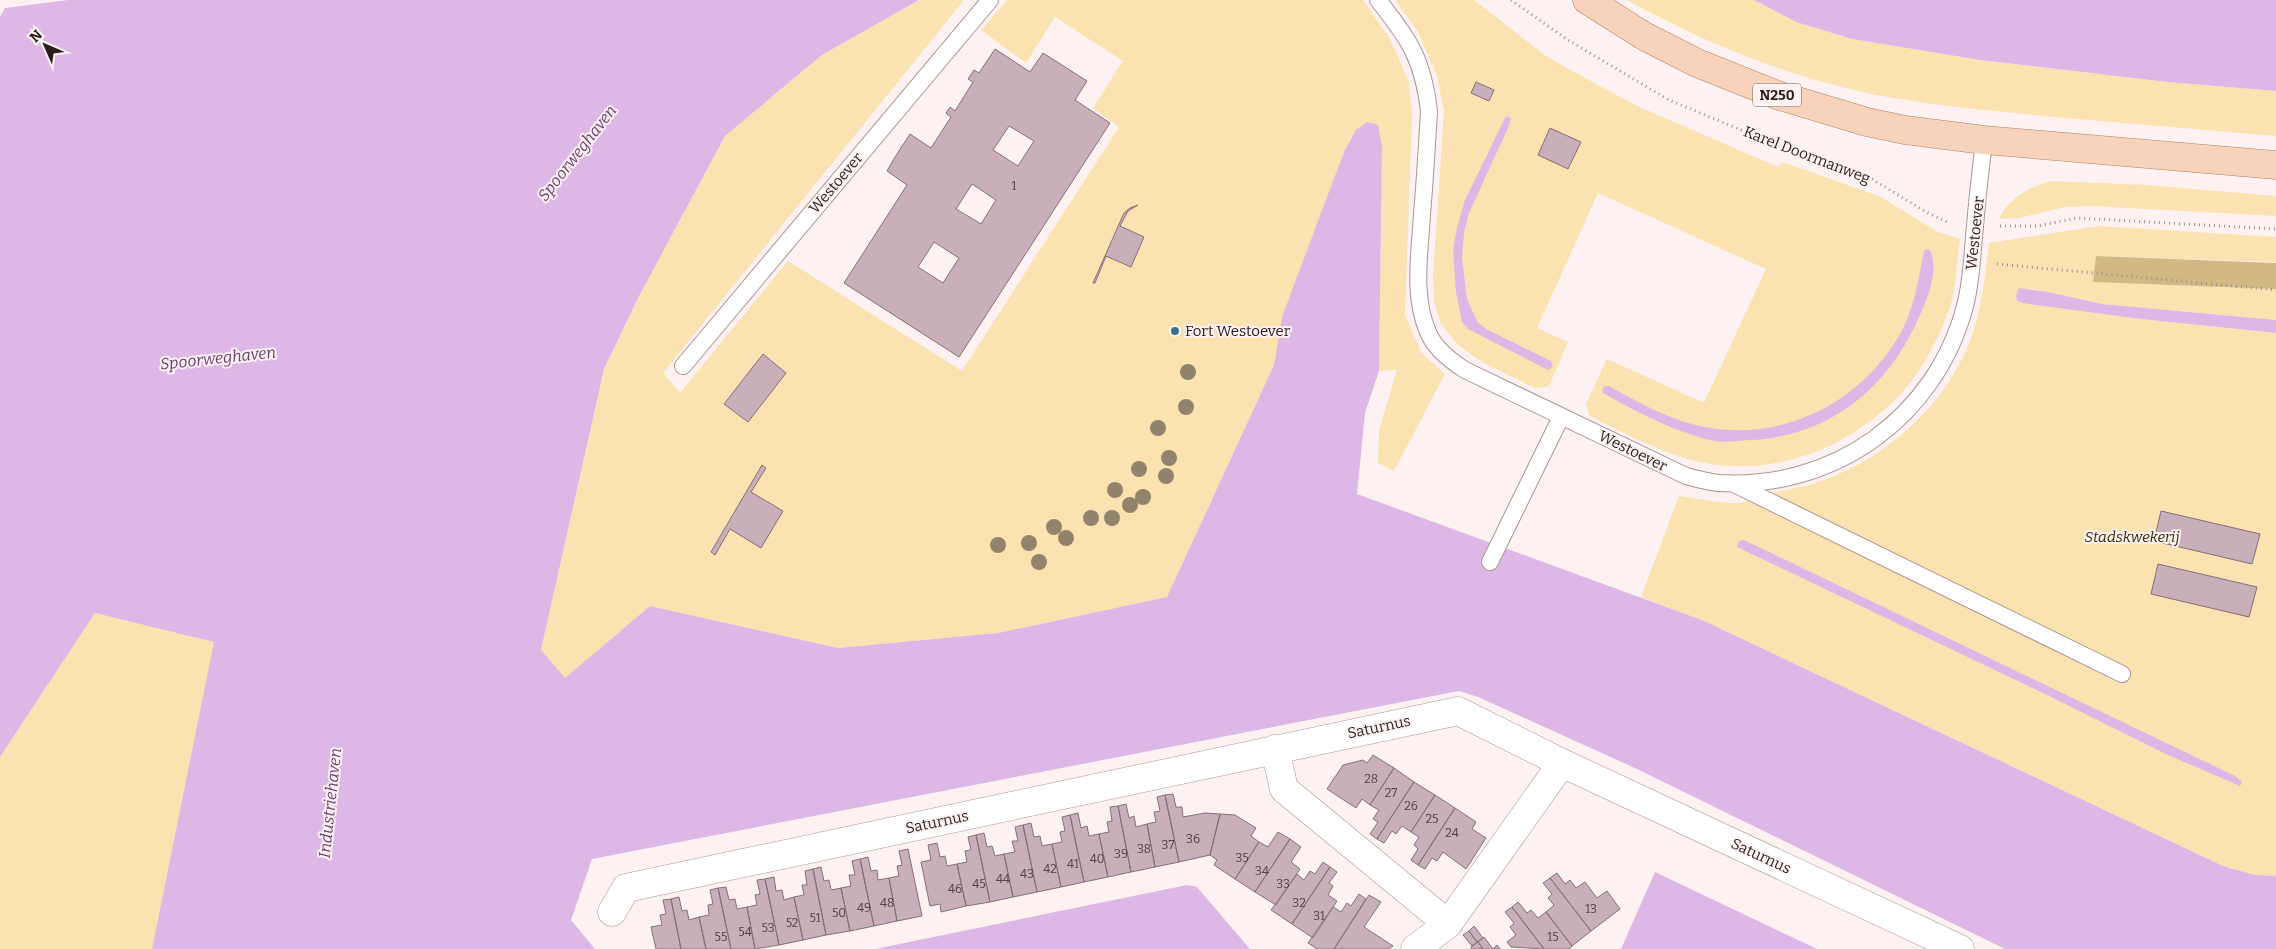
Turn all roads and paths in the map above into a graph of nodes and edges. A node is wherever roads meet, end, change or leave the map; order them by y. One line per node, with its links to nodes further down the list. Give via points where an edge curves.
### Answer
1 (990, 0): 11 (lane, Westoever)
2 (1378, 0): 12 (lane, Westoever, via 1406,36 1419,60 1426,86 1429,111 1419,267 1420,300 1428,334 1455,364)
3 (1511, 0): 7 (path, Karel Doormanweg, via 1568,40 1669,100 1789,150 1872,179 1946,223)
4 (1587, 0): 5 (main road, N250, via 1644,36 1697,63 1778,95 1867,122)
5 (1984, 140): 6 (main road, N250); 7 (lane, Westoever)
6 (2276, 165)
7 (1975, 227): 8 (path, Karel Doormanweg, via 2037,226 2077,218); 9 (lane, Westoever)
8 (2276, 229)
9 (1972, 262): 10 (path); 13 (lane, Westoever, via 1966,305 1949,354 1932,382 1881,434 1844,458 1814,471 1779,480)
10 (2276, 290)
11 (683, 366)
12 (1561, 416): 13 (lane, Westoever, via 1686,476); 14 (lane)
13 (1732, 483): 15 (lane)
14 (1490, 562)
15 (2122, 674)
16 (1275, 749): 17 (street, Saturnus, via 1458,711); 18 (street, Saturnus, via 626,888); 19 (street, via 1284,790)
17 (1562, 763): 19 (street); 21 (street, Saturnus)
18 (612, 912)
19 (1448, 924): 20 (street)
20 (1415, 949)
21 (1960, 949)

